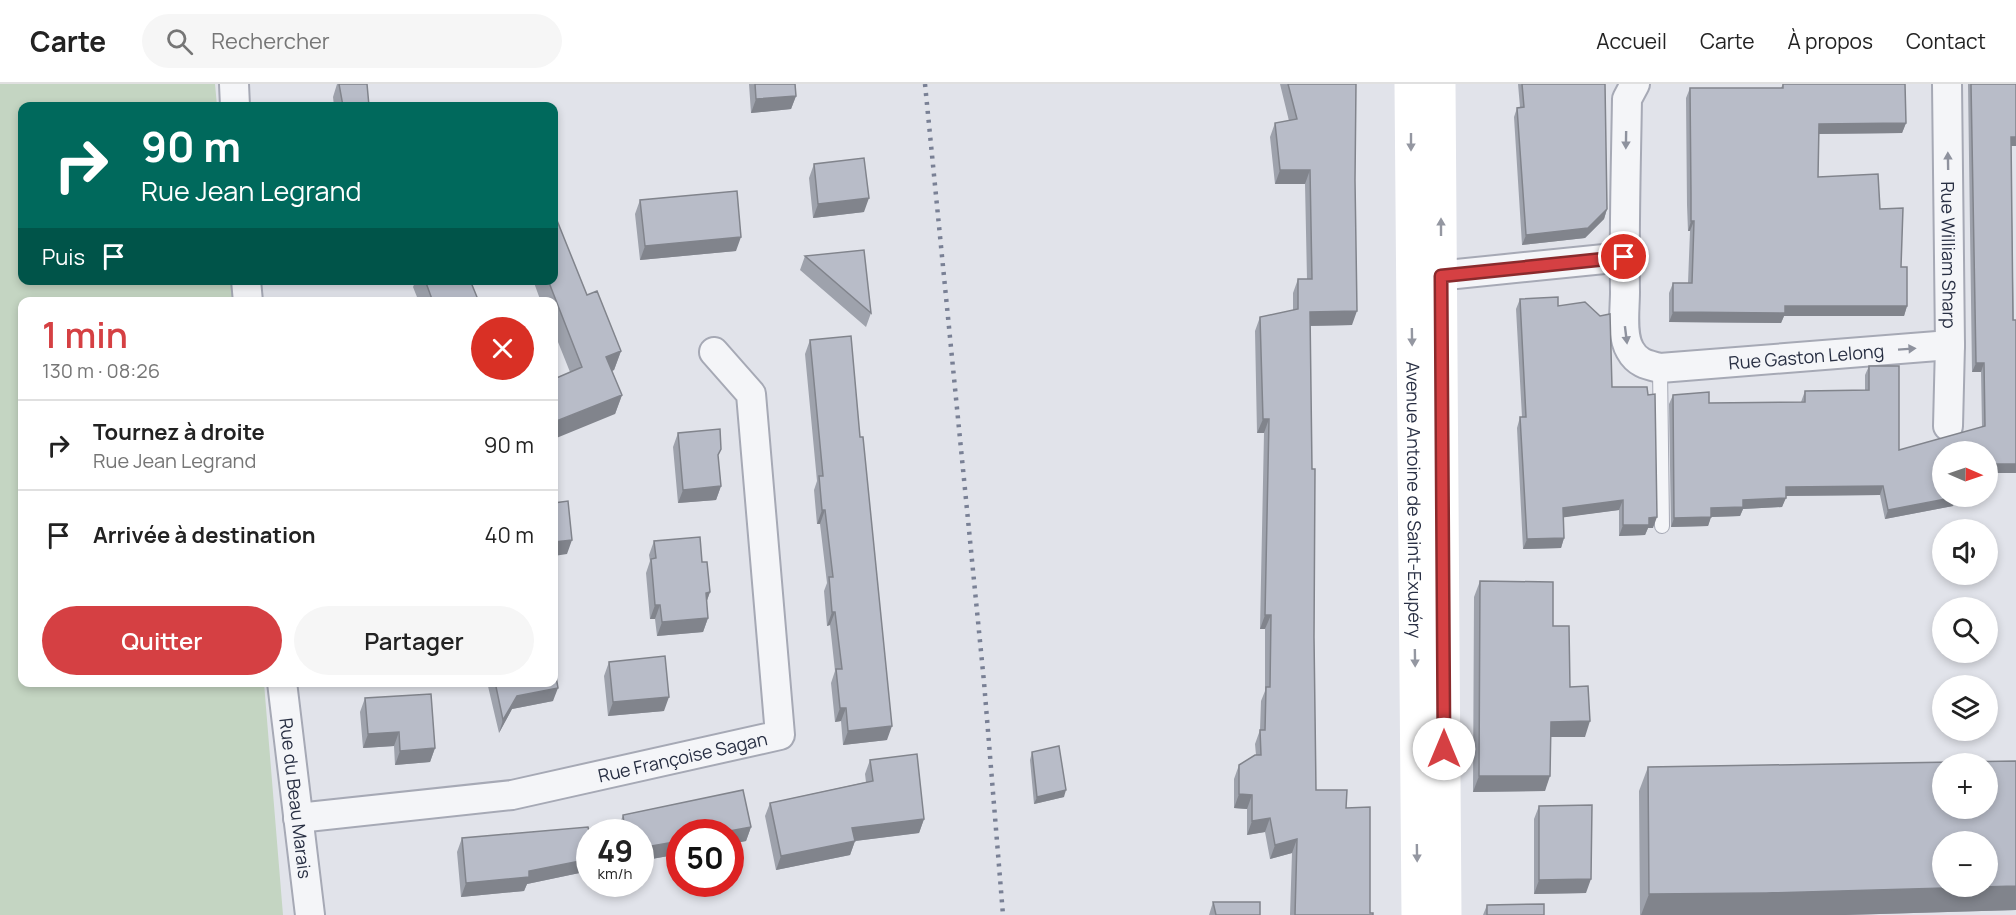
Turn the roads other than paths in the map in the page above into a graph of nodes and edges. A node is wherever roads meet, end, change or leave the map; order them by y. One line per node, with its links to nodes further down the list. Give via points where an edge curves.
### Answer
1 (234, 84): 6 (street)
2 (1411, 84): 8 (main road, Avenue Antoine de Saint-Exupéry, one-way to 8)
3 (1439, 84): 8 (main road, Avenue Antoine de Saint-Exupéry, one-way to 3)
4 (1635, 84): 7 (street, one-way to 7, via 1627,99)
5 (1947, 84): 9 (street, Rue William Sharp, one-way to 5)
6 (235, 102)
7 (1624, 257): 8 (street); 11 (street, one-way to 11, via 1625,336 1629,349 1637,360)
8 (1426, 277): 17 (main road, Avenue Antoine de Saint-Exupéry, one-way to 17); 18 (main road, Avenue Antoine de Saint-Exupéry)
9 (1950, 345): 11 (street, Rue Gaston Lelong, one-way to 9); 12 (street, Rue William Sharp)
10 (714, 352): 15 (street, Rue Françoise Sagan, via 751,394 780,735 512,795)
11 (1660, 368): 13 (lane)
12 (1948, 426)
13 (1662, 526)
14 (283, 687): 15 (street, Rue du Beau Marais)
15 (298, 818): 16 (street, Rue du Beau Marais)
16 (310, 915)
17 (1418, 915)
18 (1445, 915)

